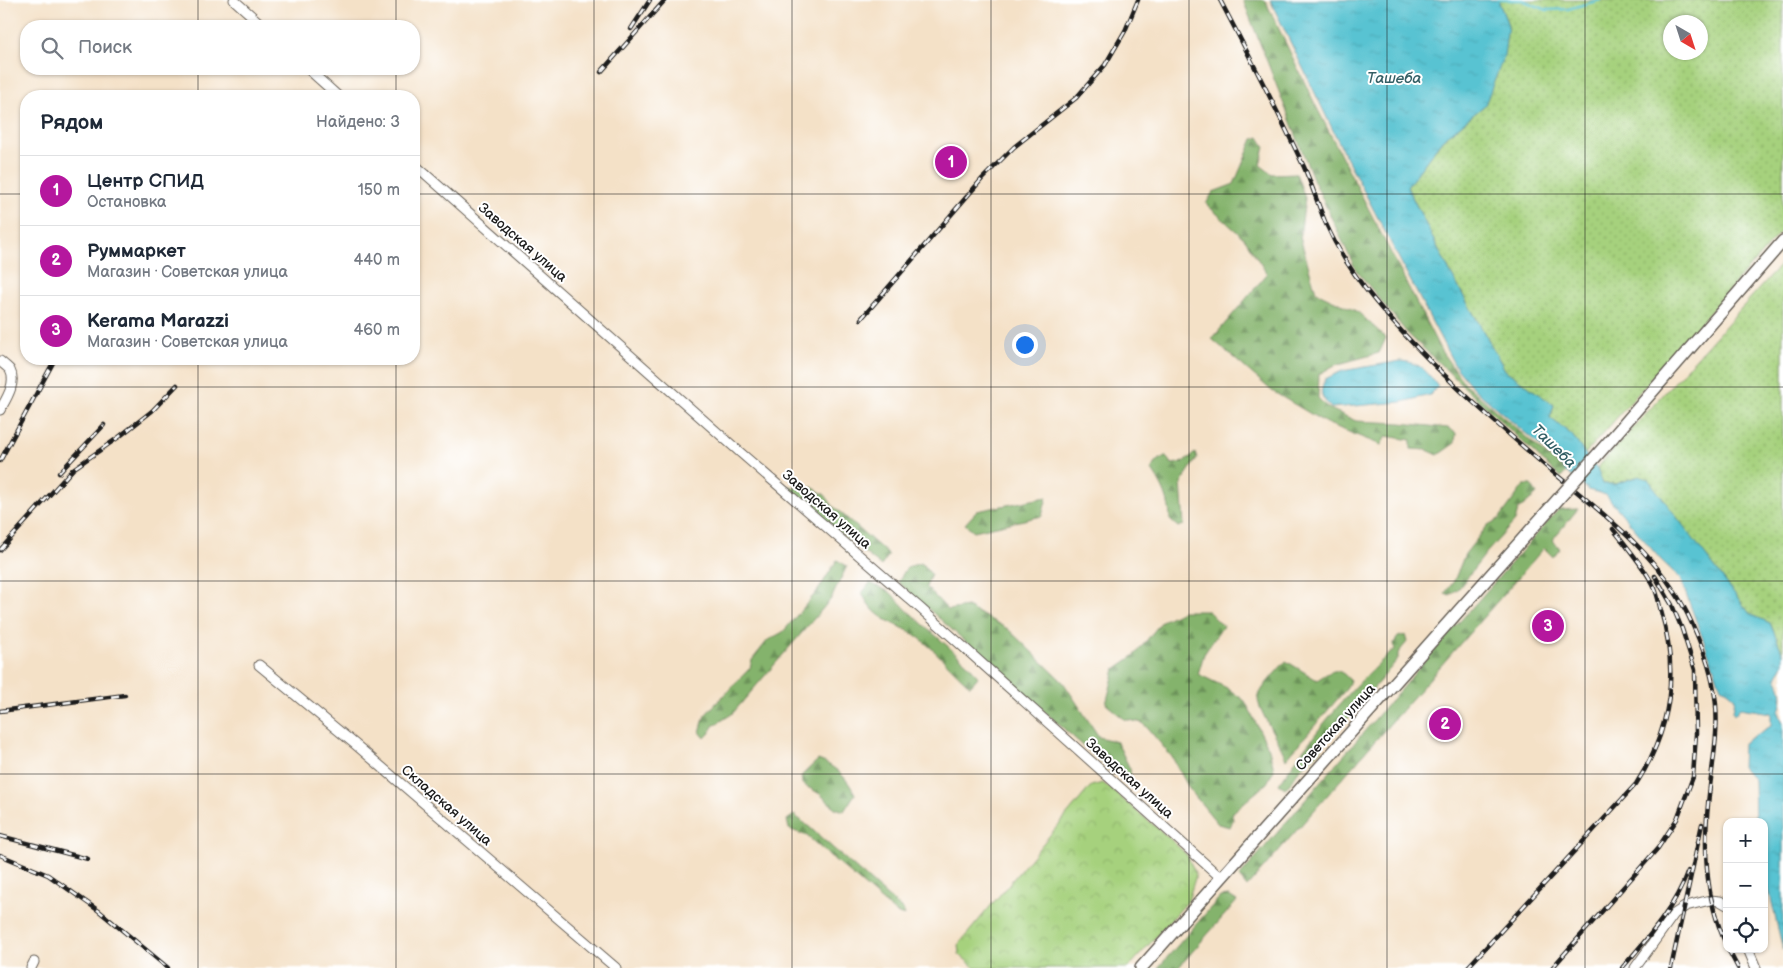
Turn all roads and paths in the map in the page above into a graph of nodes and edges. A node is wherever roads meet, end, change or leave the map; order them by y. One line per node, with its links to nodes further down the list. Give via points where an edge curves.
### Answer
1 (234, 0): 2 (street)
2 (256, 20)
3 (315, 75): 4 (street)
4 (331, 90)
5 (420, 169): 10 (street, Заводская улица, via 920,608)
6 (1783, 241): 10 (main road, Советская улица, bridge)
7 (0, 361): 8 (street, via 10,370 12,381)
8 (0, 410)
9 (259, 664): 13 (street, Складская улица)
10 (1220, 878): 14 (main road, Советская улица)
11 (1723, 903): 15 (street, via 1710,900 1686,906 1674,914)
12 (1750, 953): 16 (street)
13 (616, 968)
14 (1141, 968)
15 (1635, 968)
16 (1756, 968)

